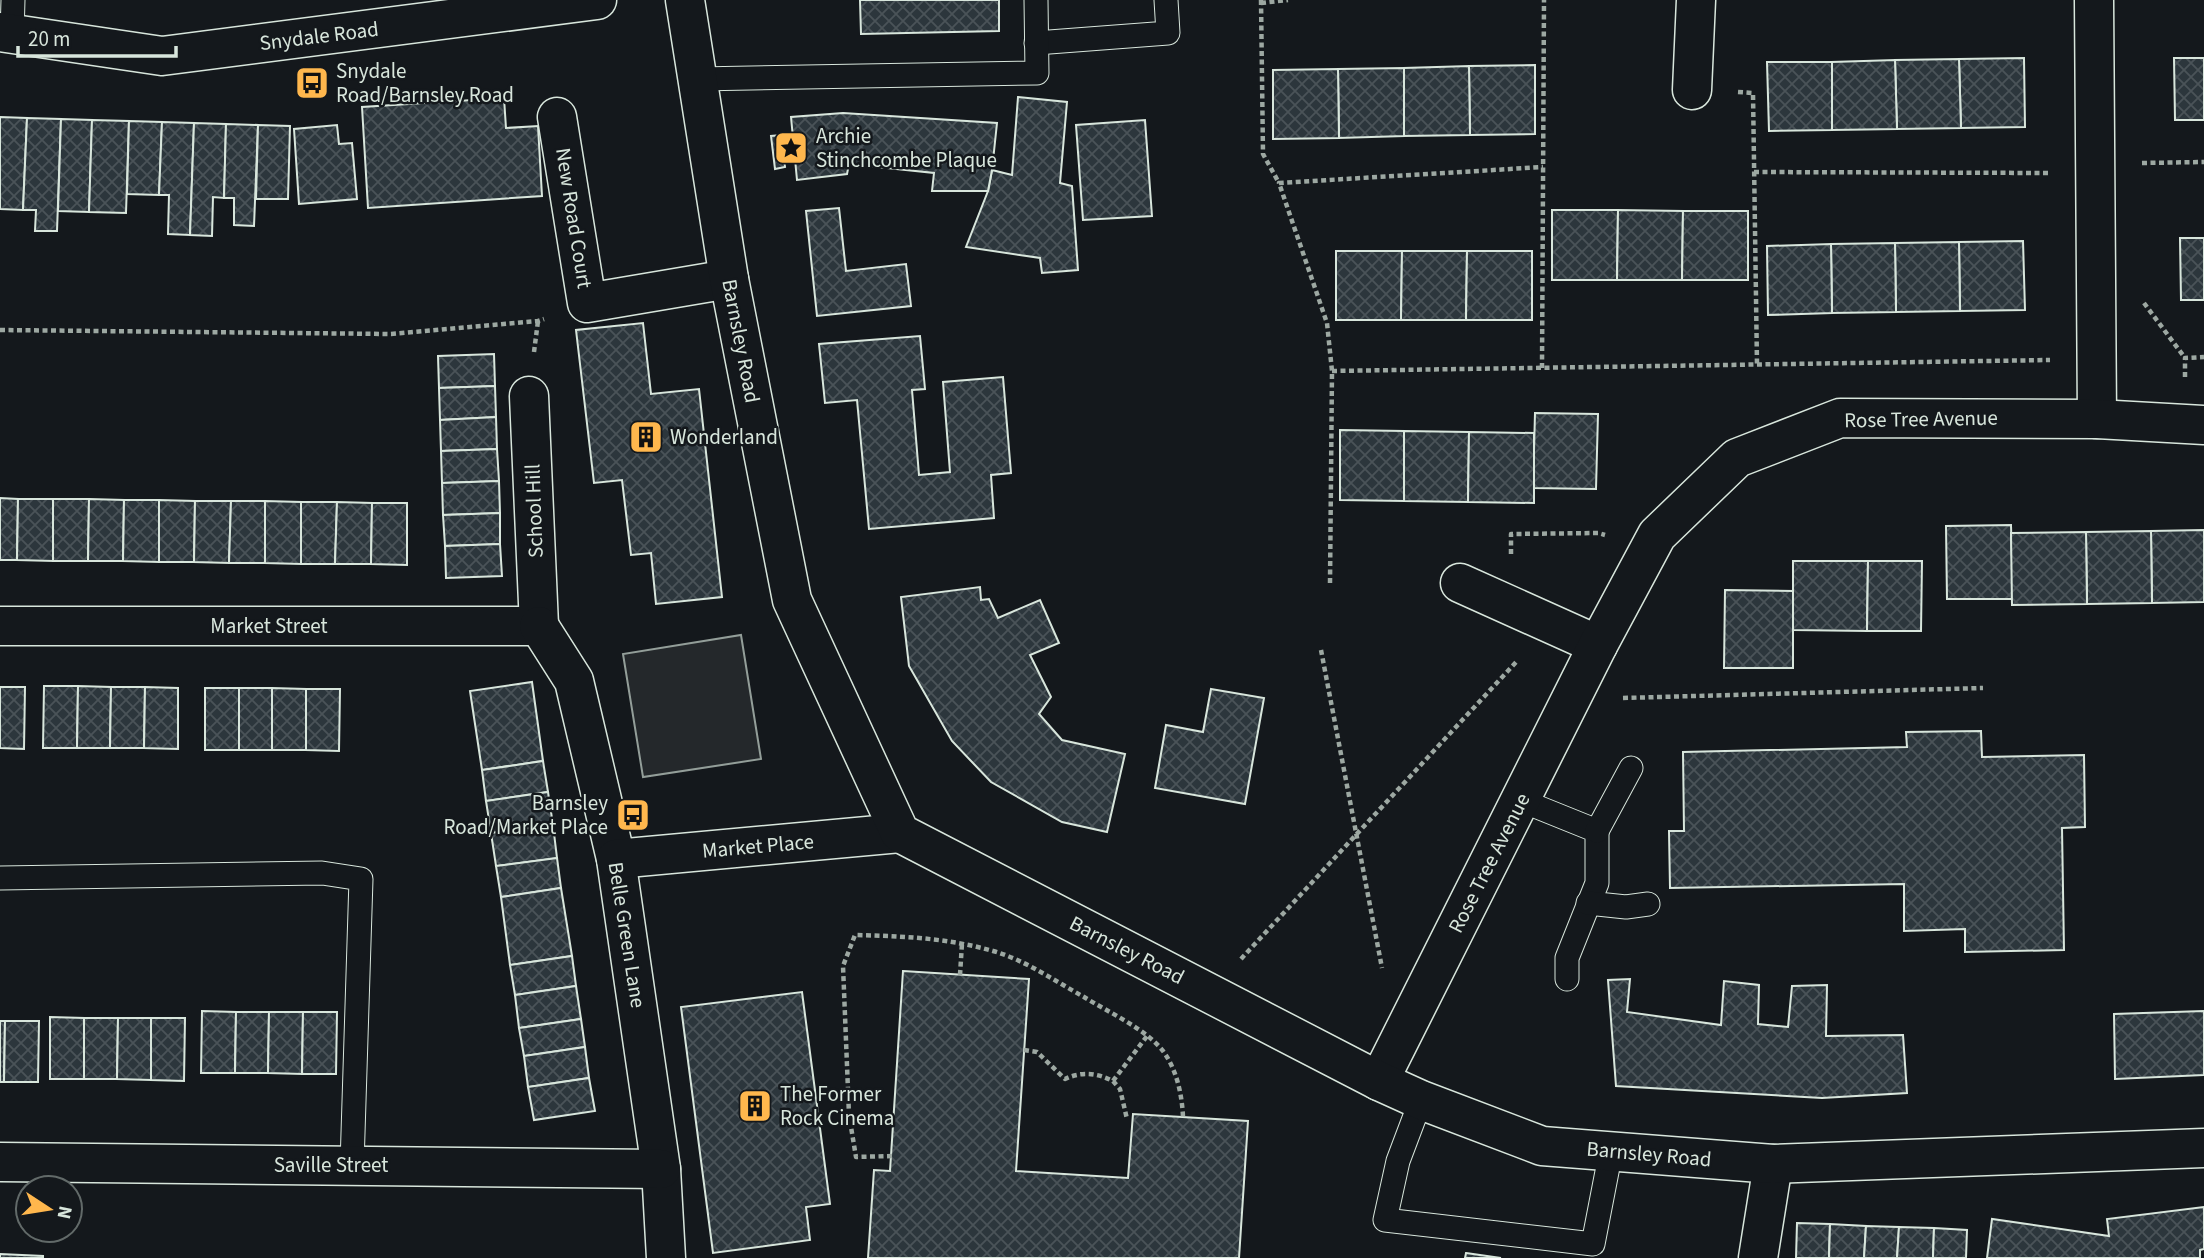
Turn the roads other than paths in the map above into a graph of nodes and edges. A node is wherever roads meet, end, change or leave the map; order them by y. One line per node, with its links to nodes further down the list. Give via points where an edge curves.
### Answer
1 (597, 0): 7 (street, Snydale Road, via 162,56)
2 (685, 0): 9 (street, Barnsley Road)
3 (1036, 0): 8 (lane)
4 (1166, 0): 8 (lane, via 1168,33)
5 (1696, 0): 10 (street)
6 (2094, 0): 14 (street)
7 (9, 22)
8 (1036, 43): 9 (lane, via 1037,72)
9 (698, 79): 12 (street, Barnsley Road)
10 (1692, 90)
11 (557, 117): 12 (street, New Road Court, via 587,303)
12 (729, 279): 23 (street, Barnsley Road, via 792,600)
13 (529, 396): 18 (street, School Hill)
14 (2097, 419): 15 (street, Rose Tree Avenue); 19 (street, Rose Tree Avenue, via 1840,418 1737,458 1657,535)
15 (2204, 425)
16 (1460, 583): 19 (street)
17 (0, 626): 18 (street, Market Street)
18 (538, 626): 24 (street, Belle Green Lane, via 574,681)
19 (1598, 645): 21 (street, Rose Tree Avenue)
20 (1631, 768): 22 (lane)
21 (1520, 800): 22 (lane); 29 (street, Rose Tree Avenue)
22 (1597, 831): 26 (lane, via 1597,883)
23 (900, 833): 24 (street, Market Place); 29 (street, Barnsley Road)
24 (616, 859): 36 (street, Belle Green Lane)
25 (0, 878): 35 (lane, via 322,873 360,878)
26 (1588, 903): 27 (lane); 28 (lane, via 1567,958)
27 (1648, 904)
28 (1567, 979)
29 (1379, 1081): 30 (street, Barnsley Road)
30 (1420, 1100): 32 (street, Barnsley Road, via 1542,1146); 32 (lane, via 1398,1161 1385,1220 1593,1244)
31 (2204, 1148): 34 (street, Barnsley Road)
32 (1611, 1151): 34 (street, Barnsley Road)
33 (0, 1162): 35 (street, Saville Street)
34 (1773, 1164): 38 (street)
35 (352, 1165): 36 (street, Saville Street)
36 (661, 1169): 37 (street, Belle Green Lane)
37 (666, 1258)
38 (1758, 1258)

